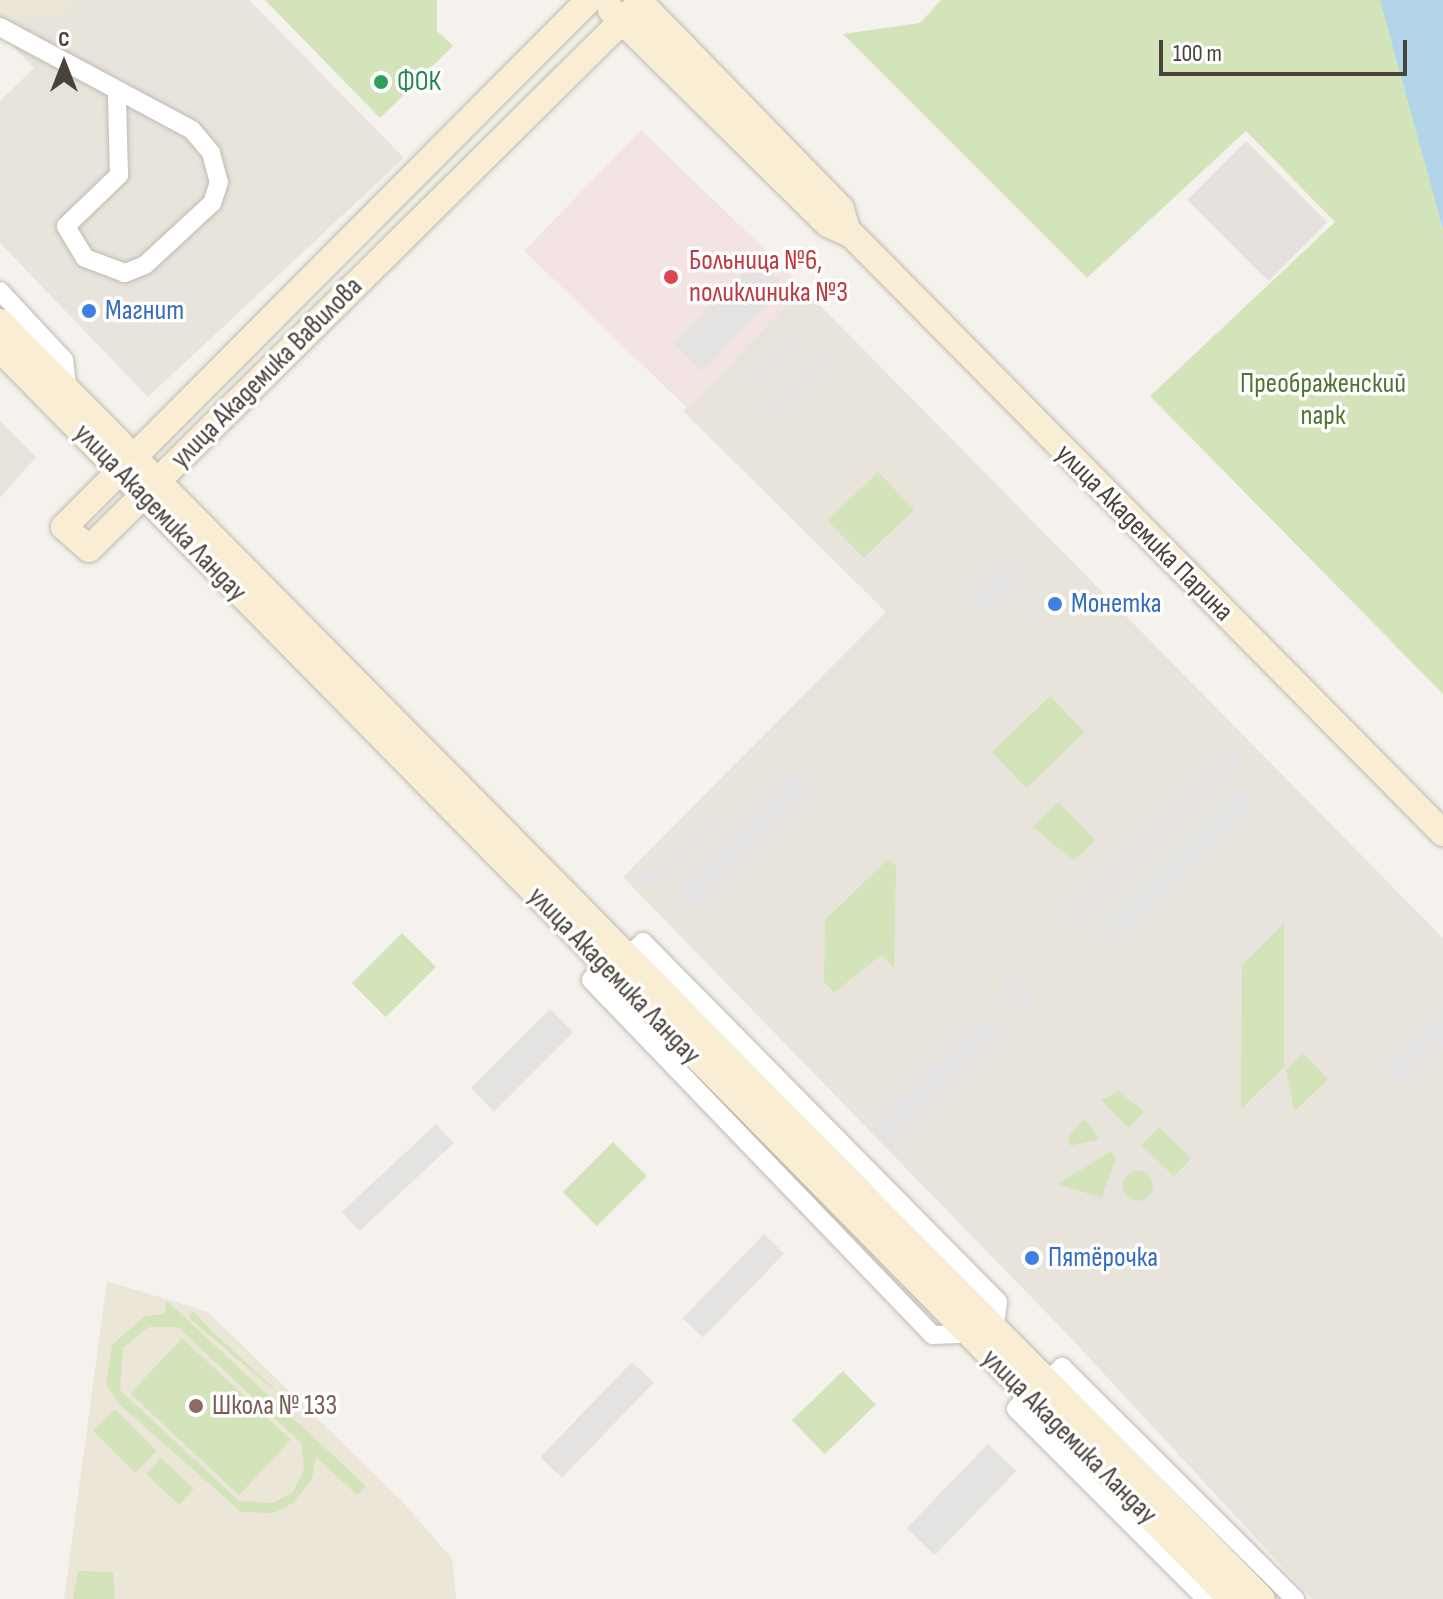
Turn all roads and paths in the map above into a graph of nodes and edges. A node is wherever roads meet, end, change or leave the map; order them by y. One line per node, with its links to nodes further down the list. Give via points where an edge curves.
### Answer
1 (589, 0): 12 (street, улица Академика Вавилова)
2 (601, 0): 4 (street, улица Академика Парина)
3 (641, 1): 4 (street, улица Академика Вавилова); 7 (street, улица Академика Парина, via 841,209)
4 (621, 20): 7 (street, улица Академика Парина, via 828,224); 13 (street, улица Академика Вавилова)
5 (0, 27): 6 (street)
6 (117, 96): 6 (street, via 192,130 211,153 219,182 193,225 125,273 85,258 66,226 119,175)
7 (847, 230): 14 (street, улица Академика Парина)
8 (0, 291): 11 (street, via 64,360)
9 (0, 322): 11 (street, улица Академика Ландау)
10 (0, 349): 12 (street, улица Академика Ландау)
11 (68, 392): 12 (street, улица Академика Ландау)
12 (126, 465): 13 (street, улица Академика Ландау); 13 (street, улица Академика Вавилова, via 64,527 89,549)
13 (151, 489): 15 (street, улица Академика Ландау)
14 (1443, 833)
15 (616, 961): 16 (street, улица Академика Ландау); 16 (street, улица Академика Ландау, via 994,1330)
16 (1030, 1396): 17 (street, via 1051,1444); 18 (street, улица Академика Ландау); 19 (street, улица Академика Ландау); 20 (street, улица Академика Ландау, via 1062,1367)
17 (1206, 1599)
18 (1231, 1599)
19 (1262, 1599)
20 (1295, 1599)

